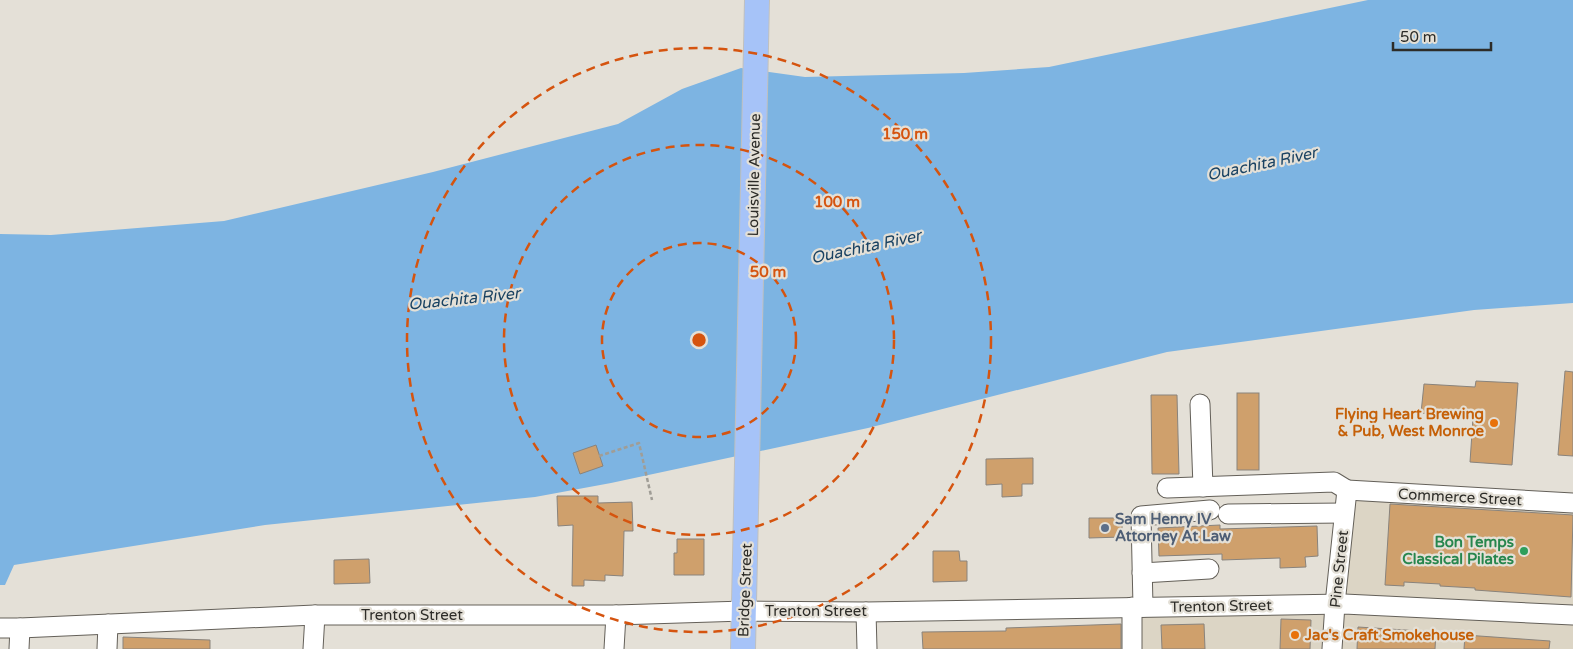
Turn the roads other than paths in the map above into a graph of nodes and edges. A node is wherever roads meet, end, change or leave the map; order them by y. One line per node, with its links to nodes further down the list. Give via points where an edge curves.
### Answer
1 (757, 0): 8 (main road, Louisville Avenue)
2 (1200, 404): 3 (street)
3 (1203, 487): 4 (street, Commerce Street); 5 (street, Commerce Street, via 1334,482)
4 (1167, 488)
5 (1347, 490): 6 (street, Commerce Street); 7 (street, Pine Street)
6 (1573, 504)
7 (1344, 513): 10 (street, via 1219,512 1141,516); 11 (street, Pine Street)
8 (746, 531): 13 (main road, Bridge Street)
9 (1209, 569): 10 (street)
10 (1142, 573): 12 (street)
11 (1334, 604): 12 (street, Trenton Street); 17 (street, Trenton Street); 28 (street, Pine Street)
12 (1137, 607): 14 (street, Trenton Street); 27 (street)
13 (744, 611): 14 (street, Trenton Street); 16 (street, Trenton Street); 25 (main road, Bridge Street)
14 (866, 612): 26 (street)
15 (315, 615): 16 (street, Trenton Street); 18 (street, Trenton Street); 23 (street)
16 (616, 615): 24 (street)
17 (1573, 615)
18 (108, 624): 20 (street, Trenton Street); 22 (street)
19 (0, 628): 20 (street, Trenton Street)
20 (20, 628): 21 (street)
21 (19, 649)
22 (107, 649)
23 (314, 649)
24 (614, 649)
25 (743, 649)
26 (867, 649)
27 (1132, 649)
28 (1332, 649)

